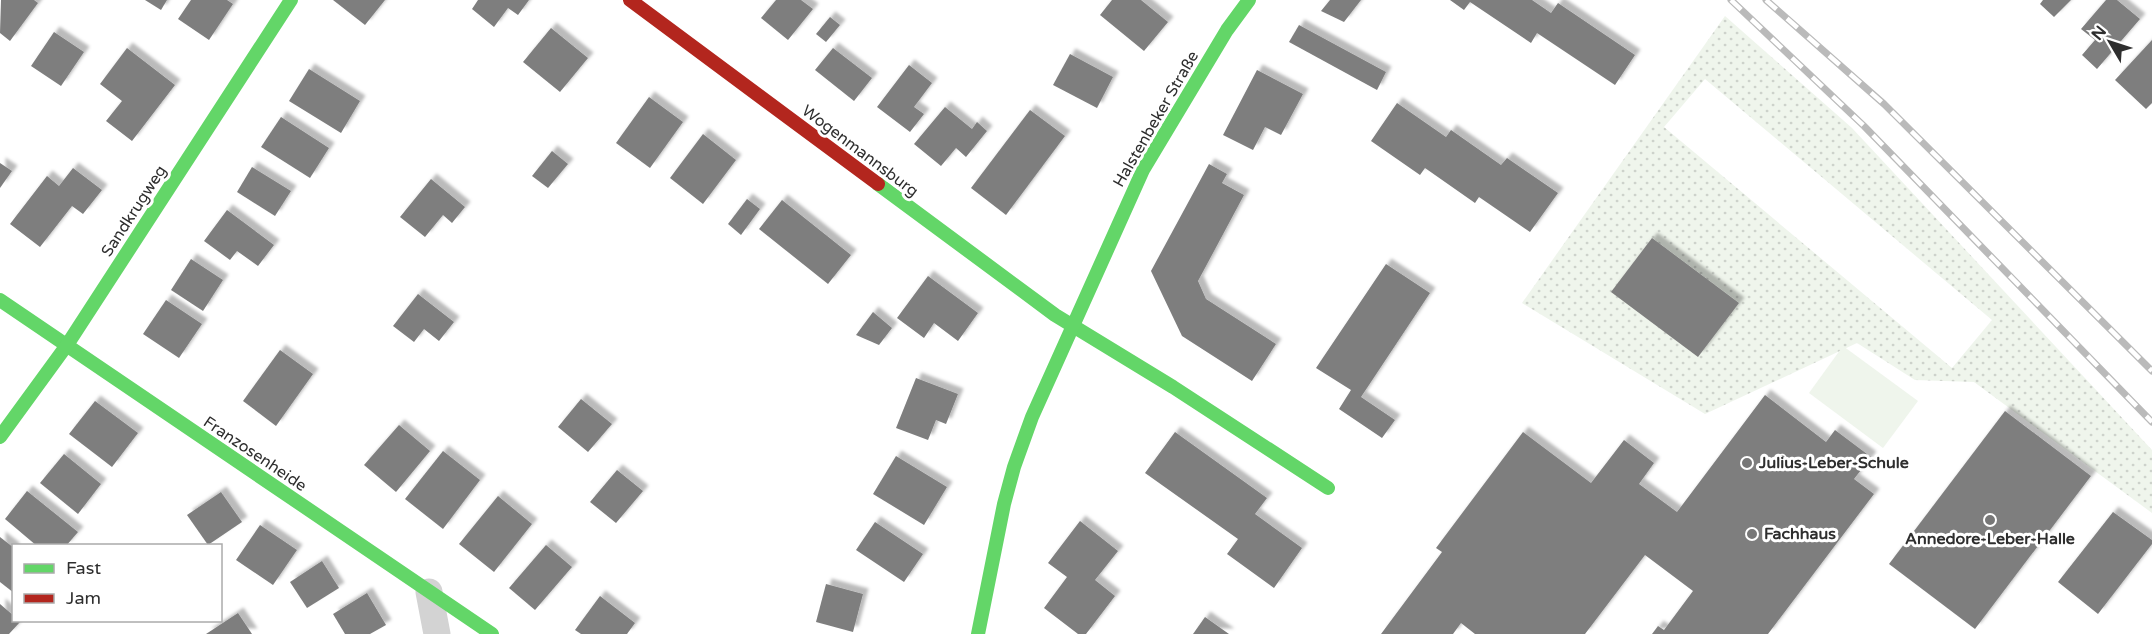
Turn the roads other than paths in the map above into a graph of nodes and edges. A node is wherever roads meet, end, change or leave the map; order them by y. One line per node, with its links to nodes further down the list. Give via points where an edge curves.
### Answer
1 (291, 0): 6 (street, Sandkrugweg)
2 (1249, 0): 5 (street, Halstenbeker Straße, via 1143,170)
3 (633, 1): 5 (street, Wogenmannsburg)
4 (0, 300): 6 (street, Franzosenheide)
5 (1072, 326): 8 (street); 12 (street, Halstenbeker Straße, via 1014,467)
6 (67, 345): 7 (street, Sandkrugweg); 9 (street, Franzosenheide)
7 (0, 437)
8 (1328, 488)
9 (429, 592): 10 (street); 11 (street, Franzosenheide)
10 (437, 634)
11 (492, 634)
12 (978, 634)

